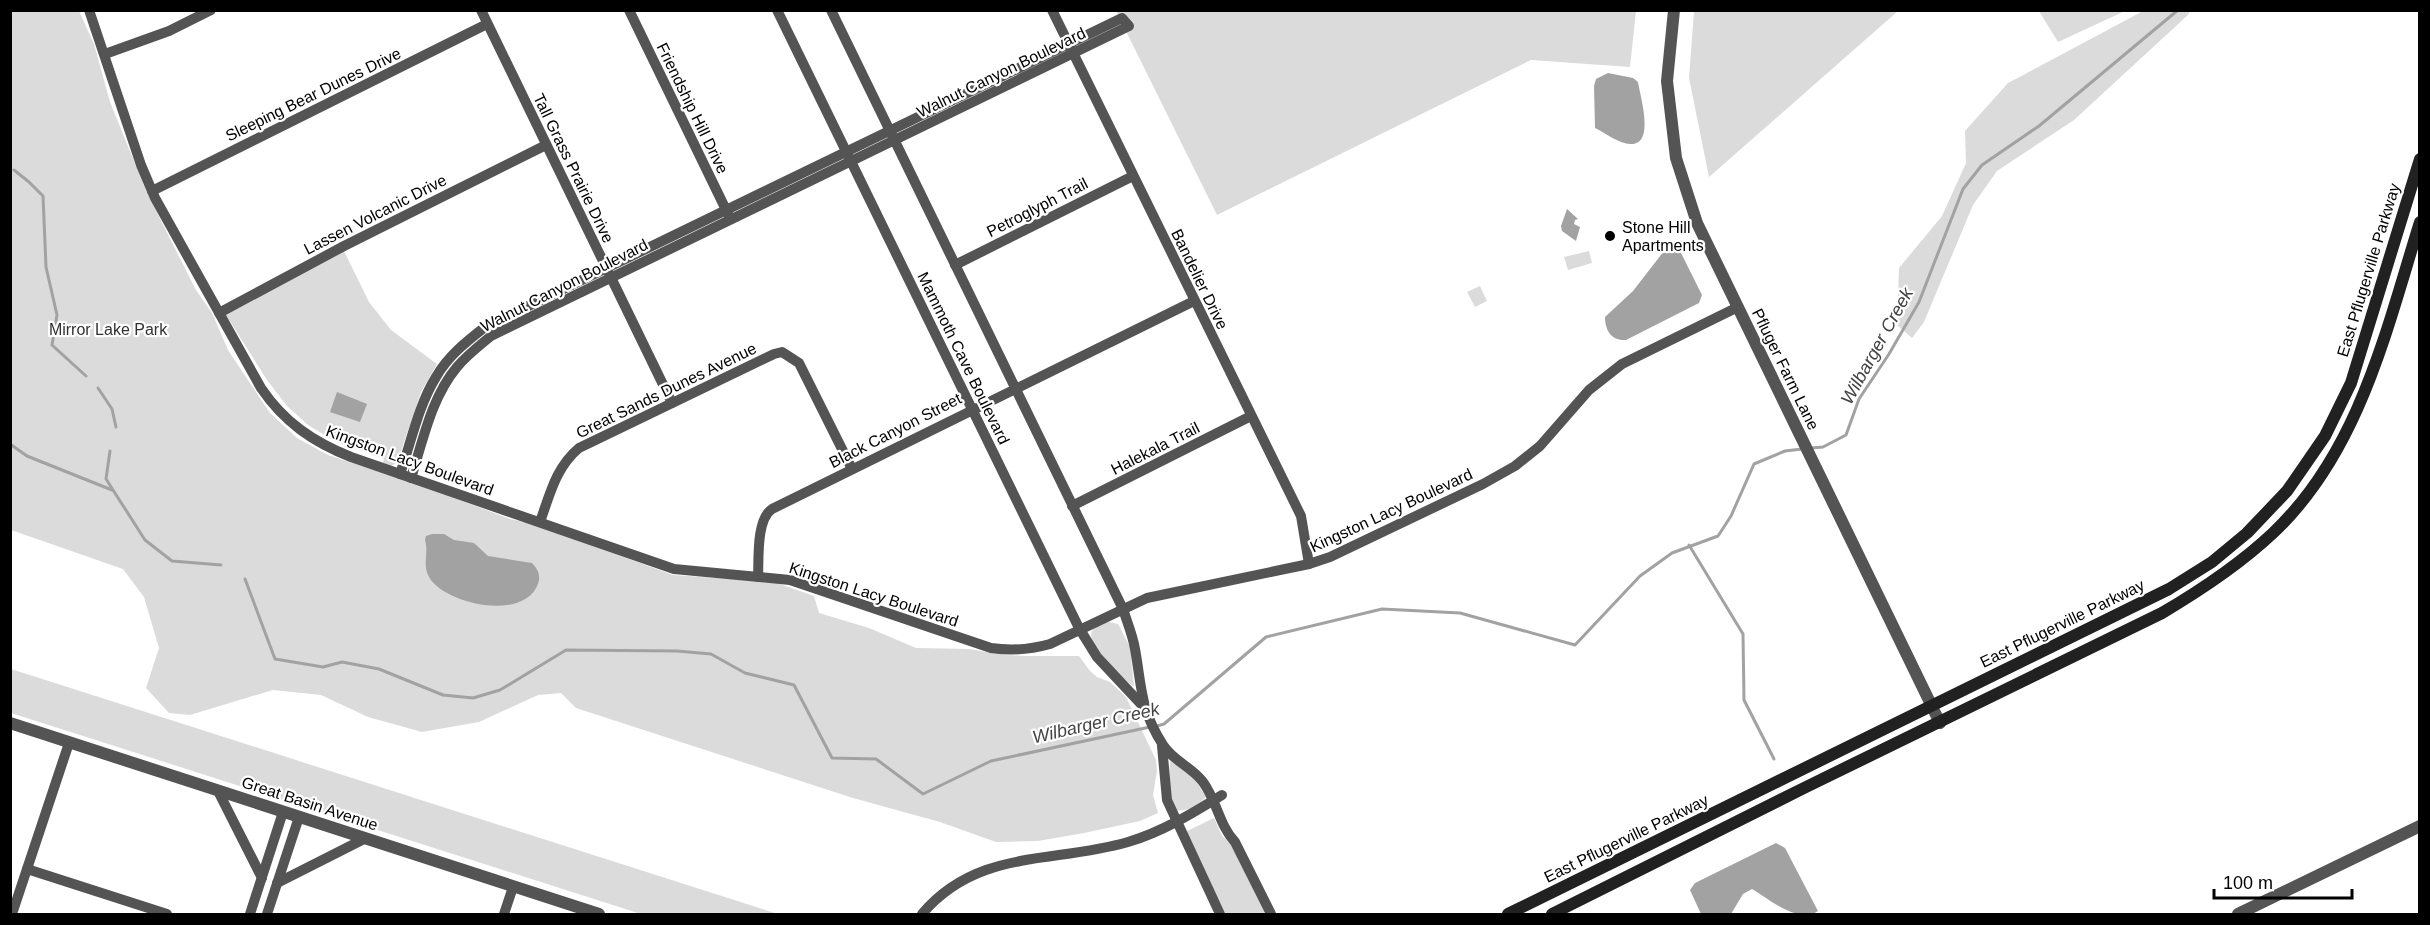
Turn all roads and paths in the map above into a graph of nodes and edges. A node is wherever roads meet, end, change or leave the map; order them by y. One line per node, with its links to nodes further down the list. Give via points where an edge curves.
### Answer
1 (89, 10): 11 (street, Kingston Lacy Boulevard)
2 (211, 10): 11 (street, via 170,31)
3 (481, 10): 9 (street, Tall Grass Prairie Drive)
4 (629, 10): 20 (street, Friendship Hill Drive)
5 (777, 10): 15 (street, Mammoth Cave Boulevard)
6 (1052, 10): 10 (street, Bandelier Drive)
7 (1674, 10): 25 (street, Pfluger Farm Lane, via 1667,81 1676,158 1698,223)
8 (832, 11): 12 (street, Mammoth Cave Boulevard)
9 (487, 24): 14 (street, Tall Grass Prairie Drive); 19 (street, Sleeping Bear Dunes Drive)
10 (1071, 49): 10 (street, Walnut Canyon Boulevard, via 1129,26 1122,18); 12 (street, Walnut Canyon Boulevard); 13 (street, Walnut Canyon Boulevard); 18 (street, Bandelier Drive)
11 (105, 54): 19 (street, Kingston Lacy Boulevard)
12 (889, 131): 13 (street, Mammoth Cave Boulevard); 15 (street, Walnut Canyon Boulevard)
13 (894, 141): 17 (street, Walnut Canyon Boulevard); 22 (street, Mammoth Cave Boulevard)
14 (546, 145): 23 (street, Tall Grass Prairie Drive); 26 (street, Lassen Volcanic Drive)
15 (846, 151): 17 (street, Mammoth Cave Boulevard); 20 (street, Walnut Canyon Boulevard)
16 (2420, 159): 31 (main road, East Pflugerville Parkway, via 2351,384)
17 (851, 161): 20 (street, Walnut Canyon Boulevard); 29 (street, Mammoth Cave Boulevard)
18 (1133, 176): 22 (street, Petroglyph Trail); 24 (street, Bandelier Drive)
19 (152, 191): 26 (street, Kingston Lacy Boulevard)
20 (729, 215): 23 (street, Walnut Canyon Boulevard)
21 (2420, 222): 32 (main road, East Pflugerville Parkway, via 2372,378)
22 (955, 265): 27 (street, Mammoth Cave Boulevard)
23 (609, 273): 28 (street, Tall Grass Prairie Drive); 34 (street, Walnut Canyon Boulevard, via 485,327 463,344 431,386); 35 (street, Walnut Canyon Boulevard, via 491,336 461,362 435,405)
24 (1194, 300): 27 (street, Black Canyon Street); 30 (street, Bandelier Drive)
25 (1738, 307): 38 (street, Kingston Lacy Boulevard, via 1622,364 1589,390 1540,446 1515,466 1375,536); 43 (street, Pfluger Farm Lane)
26 (219, 313): 34 (street, Kingston Lacy Boulevard, via 261,388 291,424 334,451)
27 (1016, 390): 29 (street, Black Canyon Street); 36 (street, Mammoth Cave Boulevard)
28 (672, 403): 33 (street, Great Sands Dunes Avenue, via 782,352 795,358 803,368); 37 (street, Great Sands Dunes Avenue, via 569,456 557,475)
29 (972, 408): 33 (street, Black Canyon Street); 41 (street, Mammoth Cave Boulevard)
30 (1251, 416): 36 (street, Halekala Trail); 38 (street, Bandelier Drive, via 1301,516)
31 (2325, 435): 32 (street); 43 (main road, East Pflugerville Parkway, via 2287,491 2247,533 2212,562 2160,593)
32 (2340, 445): 45 (main road, East Pflugerville Parkway, via 2312,490 2274,533 2214,582 2162,613)
33 (852, 470): 39 (street, Black Canyon Street, via 768,512 761,527)
34 (400, 474): 35 (street, Kingston Lacy Boulevard)
35 (411, 478): 37 (street, Kingston Lacy Boulevard)
36 (1072, 506): 40 (street, Mammoth Cave Boulevard)
37 (540, 522): 39 (street, Kingston Lacy Boulevard, via 674,569)
38 (1309, 564): 40 (street, Kingston Lacy Boulevard, via 1158,596)
39 (758, 578): 41 (street, Kingston Lacy Boulevard, via 790,580 991,648 1036,648)
40 (1123, 609): 41 (street, Kingston Lacy Boulevard); 42 (street, Mammoth Cave Boulevard, via 1135,647)
41 (1079, 628): 42 (street, Mammoth Cave Boulevard, via 1097,657)
42 (1143, 706): 46 (street, Mammoth Cave Boulevard)
43 (1932, 706): 45 (street, Pfluger Farm Lane); 55 (main road, East Pflugerville Parkway)
44 (10, 723): 47 (street, Great Basin Avenue)
45 (1940, 723): 58 (main road, East Pflugerville Parkway)
46 (1162, 742): 49 (street, Mammoth Cave Boulevard); 52 (street, Mammoth Cave Boulevard, via 1167,800)
47 (69, 743): 48 (street, Great Basin Avenue); 56 (street)
48 (218, 791): 50 (street, Great Basin Avenue); 57 (street)
49 (1217, 798): 52 (street); 69 (street, Mammoth Cave Boulevard, via 1228,834)
50 (283, 812): 51 (street, Great Basin Avenue); 57 (street)
51 (299, 817): 54 (street, Great Basin Avenue); 59 (street)
52 (1177, 821): 67 (street, via 1122,843 977,872 951,886); 68 (street, Mammoth Cave Boulevard)
53 (2420, 826): 72 (street)
54 (366, 838): 59 (street); 60 (street, Great Basin Avenue)
55 (1617, 861): 58 (street); 70 (main road, East Pflugerville Parkway)
56 (27, 869): 61 (street); 62 (street)
57 (262, 878): 63 (street)
58 (1626, 878): 71 (main road, East Pflugerville Parkway)
59 (277, 883): 64 (street)
60 (513, 886): 65 (street); 66 (street, Great Basin Avenue)
61 (12, 915)
62 (167, 915)
63 (250, 915)
64 (267, 915)
65 (504, 915)
66 (599, 915)
67 (922, 915)
68 (1220, 915)
69 (1270, 915)
70 (1508, 915)
71 (1551, 915)
72 (2238, 915)

